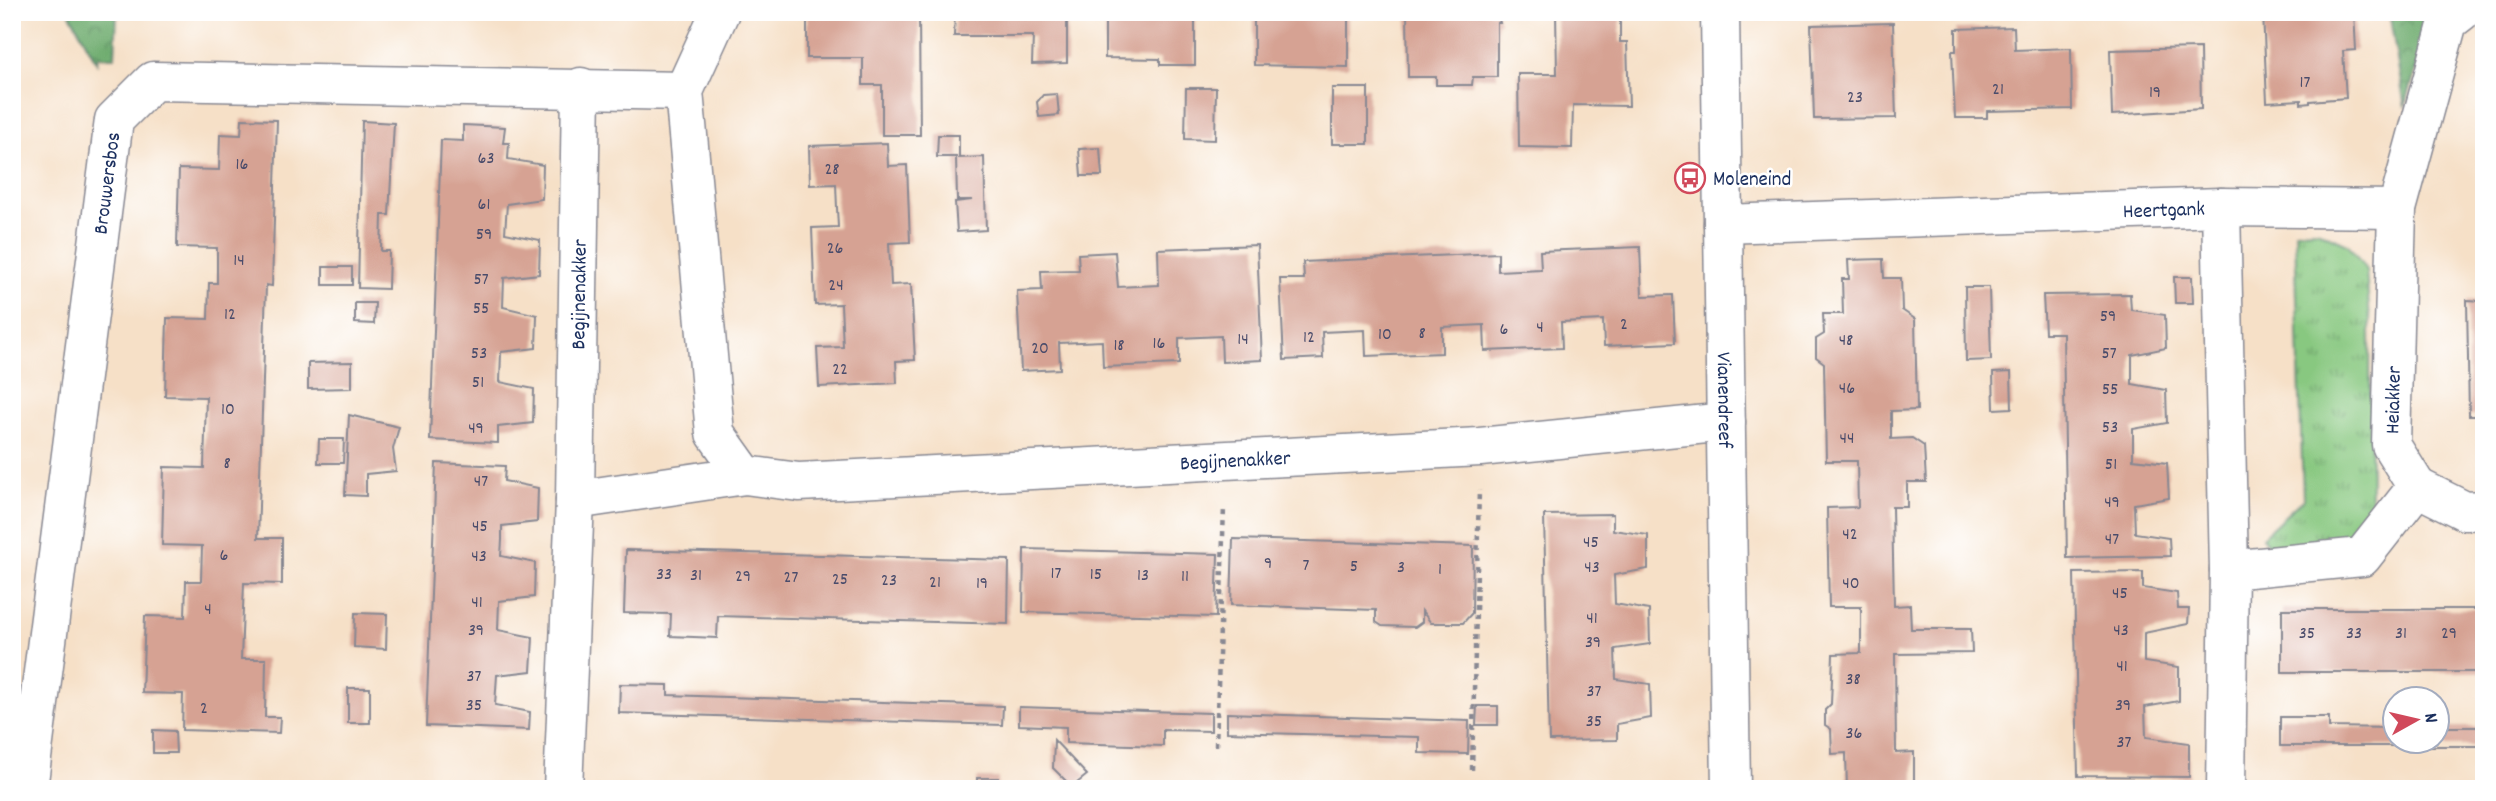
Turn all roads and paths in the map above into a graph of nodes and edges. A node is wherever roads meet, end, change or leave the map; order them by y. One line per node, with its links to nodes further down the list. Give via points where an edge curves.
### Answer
1 (720, 12): 5 (street)
2 (1720, 12): 8 (street, Vianendreef)
3 (2460, 12): 7 (street, via 2448,22)
4 (581, 87): 5 (street, Brouwersbos); 14 (street, Begijnenakker); 19 (street, Brouwersbos, via 153,81 114,120)
5 (684, 91): 12 (street, via 715,433)
6 (2221, 207): 7 (street, Heertgank); 8 (street, Heertgank); 16 (street)
7 (2397, 208): 13 (street, Heiakker, via 2391,445)
8 (1723, 224): 9 (street, Vianendreef)
9 (1726, 422): 10 (street, Begijnenakker); 21 (street, Vianendreef)
10 (1480, 447): 11 (street, Begijnenakker); 18 (path)
11 (1225, 460): 12 (street, Begijnenakker, via 799,482); 17 (path)
12 (745, 475): 14 (street, Begijnenakker)
13 (2417, 487): 15 (street, via 2465,511); 16 (street, via 2362,557)
14 (575, 500): 20 (street, Begijnenakker)
15 (2484, 510)
16 (2229, 570): 22 (street)
17 (1216, 746)
18 (1472, 770)
19 (28, 789)
20 (563, 789)
21 (1731, 789)
22 (2226, 789)

